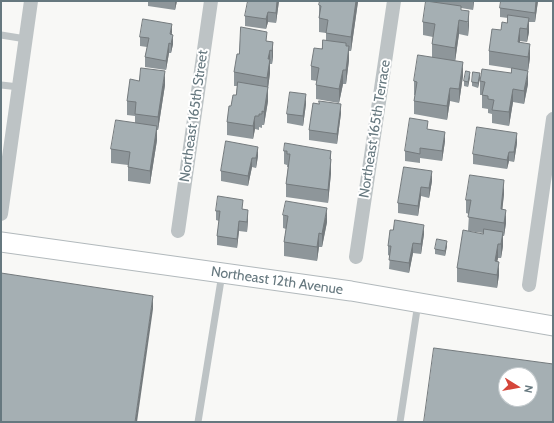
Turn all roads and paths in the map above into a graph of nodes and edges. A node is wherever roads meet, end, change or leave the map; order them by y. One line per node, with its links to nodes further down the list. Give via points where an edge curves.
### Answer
1 (31, 1): 5 (street)
2 (211, 1): 12 (street, Northeast 165th Street)
3 (394, 1): 14 (street, Northeast 165th Terrace)
4 (1, 36): 5 (lane)
5 (26, 39): 7 (street)
6 (1, 85): 7 (lane)
7 (19, 87): 9 (street)
8 (553, 119): 16 (street)
9 (5, 160): 10 (street)
10 (2, 192): 11 (street)
11 (1, 214)
12 (178, 231)
13 (1, 242): 15 (street, Northeast 12th Avenue)
14 (356, 257)
15 (222, 273): 17 (street, Northeast 12th Avenue); 19 (lane)
16 (529, 284)
17 (418, 303): 18 (street, Northeast 12th Avenue); 20 (lane)
18 (553, 326)
19 (198, 422)
20 (400, 422)

